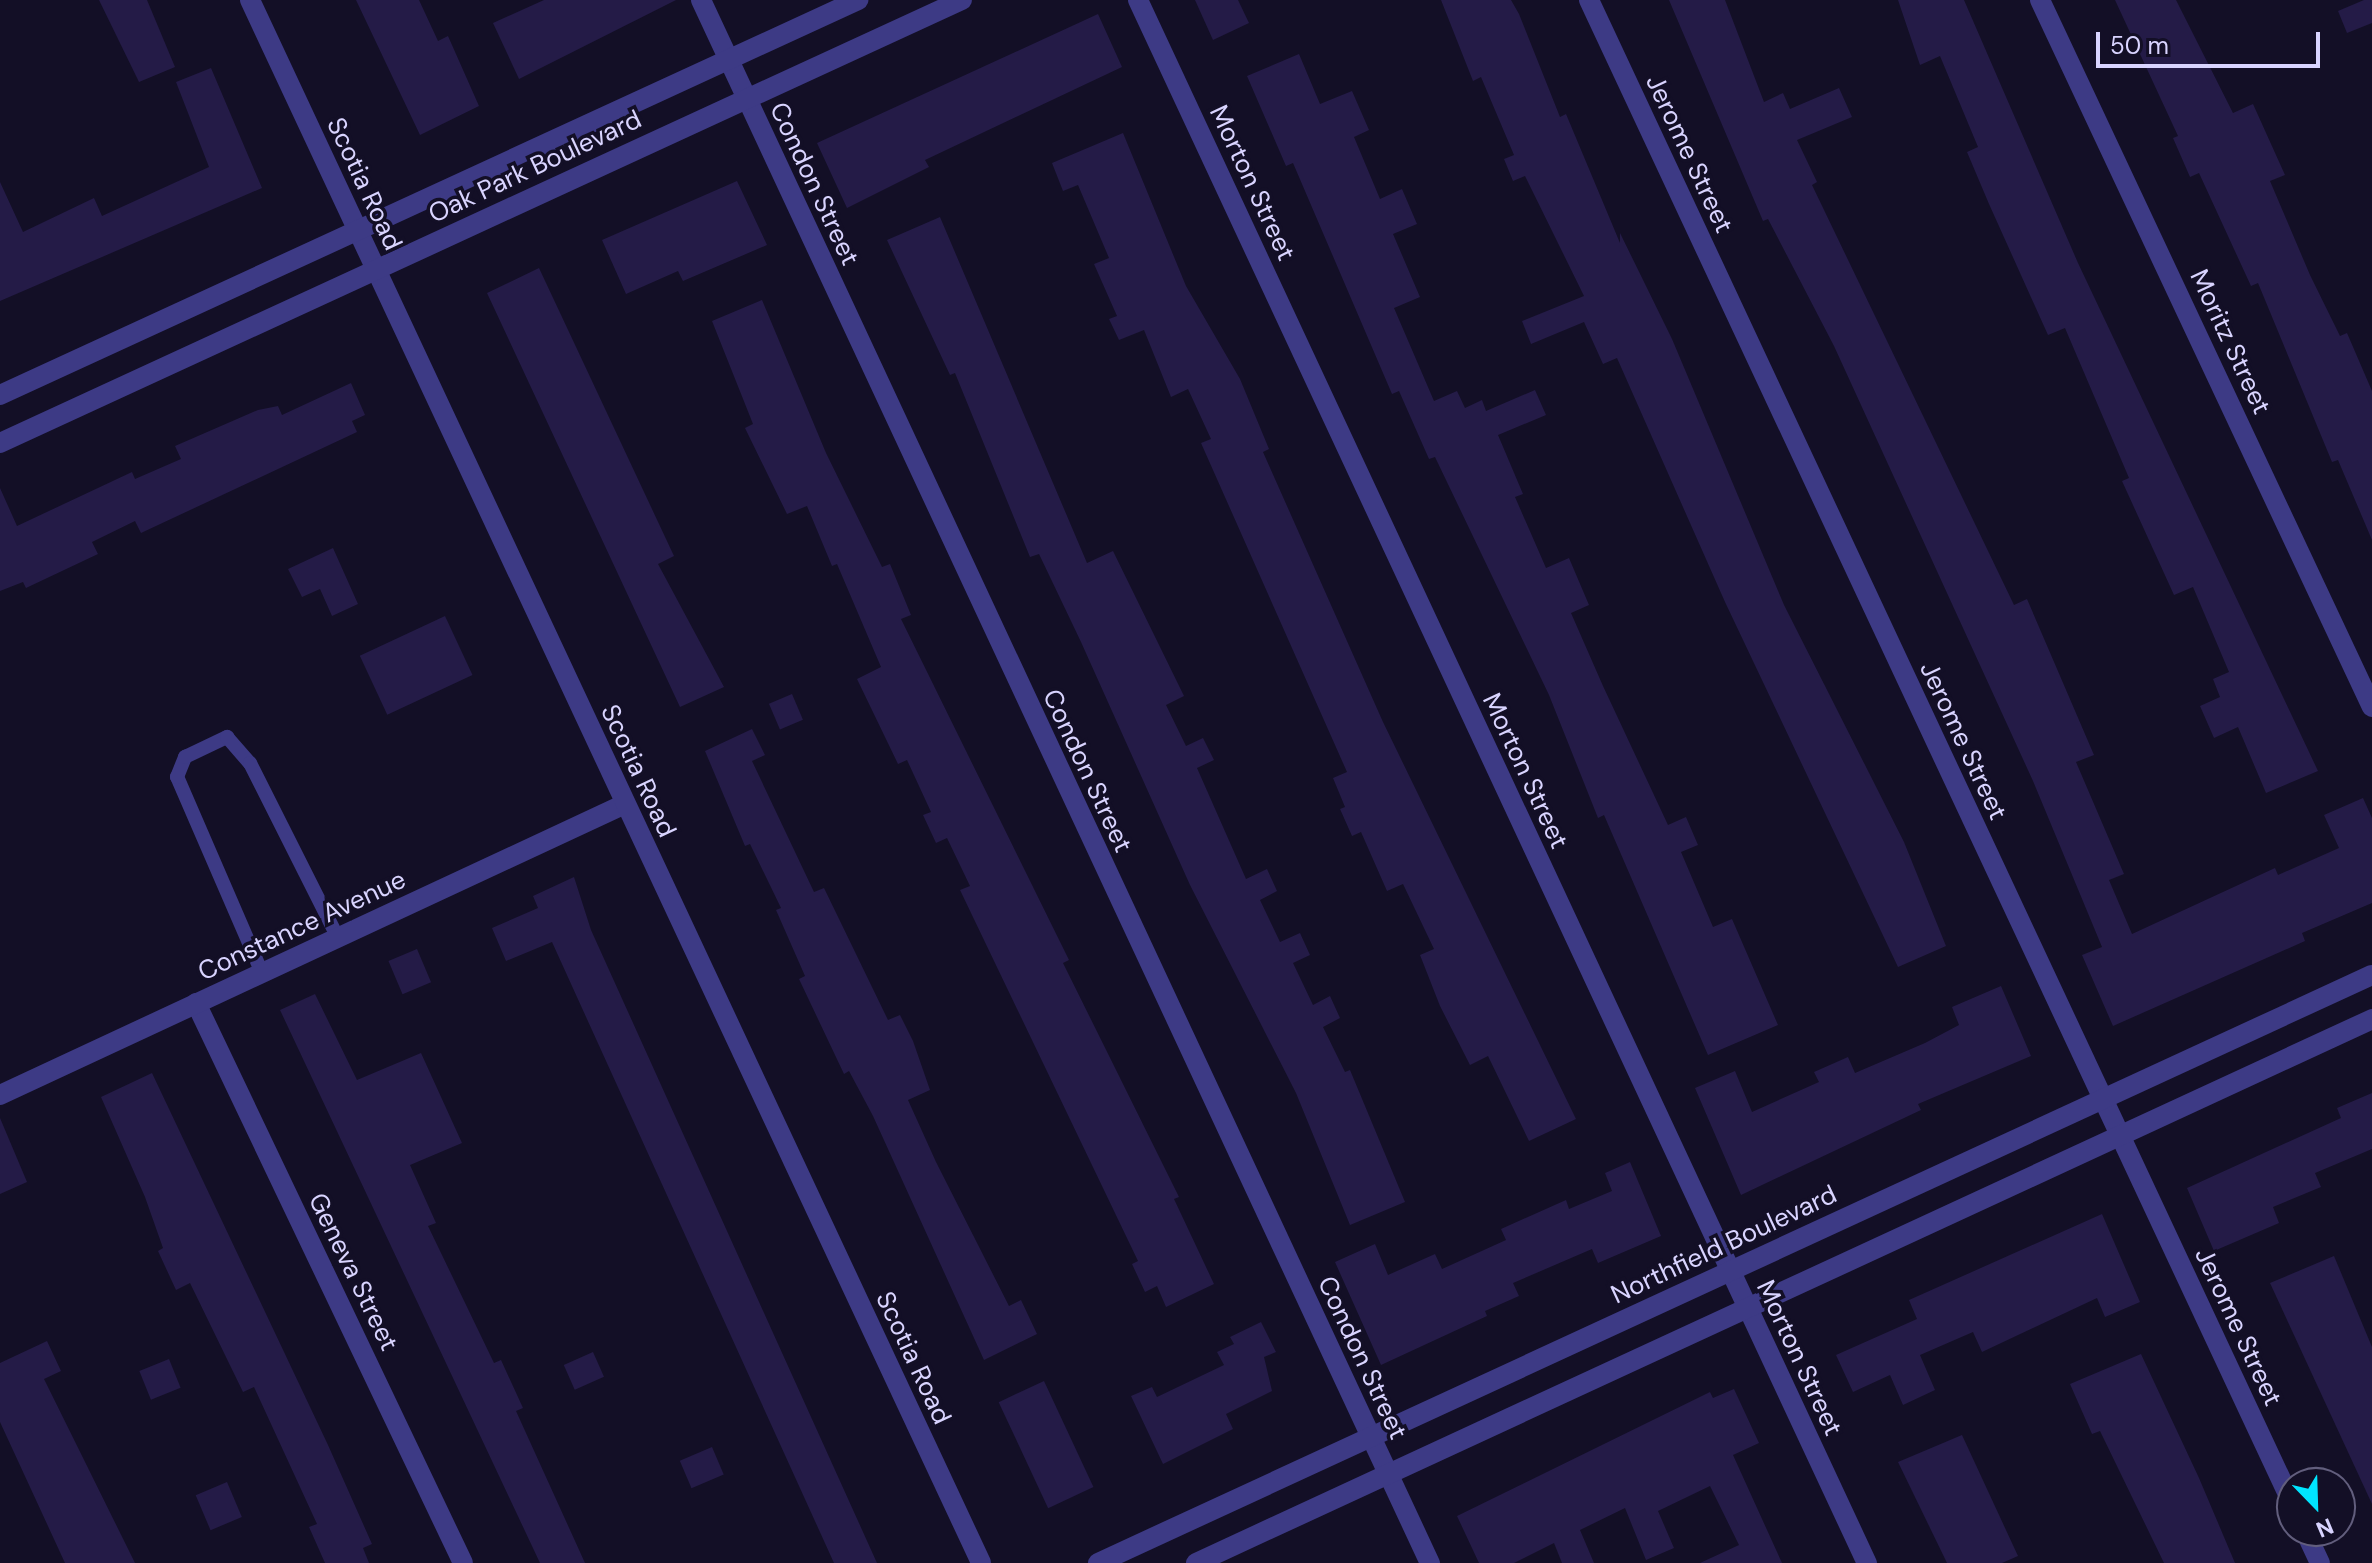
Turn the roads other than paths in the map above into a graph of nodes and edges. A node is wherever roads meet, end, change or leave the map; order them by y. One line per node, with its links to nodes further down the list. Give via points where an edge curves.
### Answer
1 (250, 0): 10 (street, Scotia Road)
2 (701, 0): 8 (street, Condon Street)
3 (858, 0): 8 (street, Oak Park Boulevard)
4 (962, 0): 9 (street, Oak Park Boulevard)
5 (1138, 0): 24 (street, Morton Street)
6 (1589, 0): 22 (street, Jerome Street)
7 (2040, 0): 14 (street, Moritz Street)
8 (728, 60): 9 (street, Condon Street); 10 (street, Oak Park Boulevard)
9 (746, 99): 11 (street, Oak Park Boulevard); 26 (street, Condon Street)
10 (357, 230): 11 (street, Scotia Road); 12 (street, Oak Park Boulevard)
11 (376, 269): 13 (street, Oak Park Boulevard); 15 (street, Scotia Road)
12 (0, 395)
13 (0, 443)
14 (2372, 707)
15 (625, 804): 16 (street, Constance Avenue); 30 (street, Scotia Road)
16 (338, 938): 17 (street, Constance Avenue); 17 (lane, via 250,763 227,737 185,757 177,777)
17 (262, 973): 19 (street, Constance Avenue)
18 (2372, 975): 22 (street, Northfield Boulevard)
19 (196, 1003): 21 (street, Constance Avenue); 29 (street, Geneva Street)
20 (2372, 1019): 23 (street)
21 (0, 1095)
22 (2102, 1100): 23 (street, Jerome Street); 24 (street, Northfield Boulevard)
23 (2119, 1135): 25 (street); 27 (street, Jerome Street)
24 (1729, 1271): 25 (street, Morton Street); 26 (street, Northfield Boulevard)
25 (1746, 1307): 28 (street); 34 (street, Morton Street)
26 (1371, 1437): 28 (street, Condon Street); 31 (street, Northfield Boulevard)
27 (2276, 1469)
28 (1388, 1474): 32 (street); 33 (street, Condon Street)
29 (463, 1563)
30 (981, 1563)
31 (1098, 1563)
32 (1196, 1563)
33 (1430, 1563)
34 (1867, 1563)

